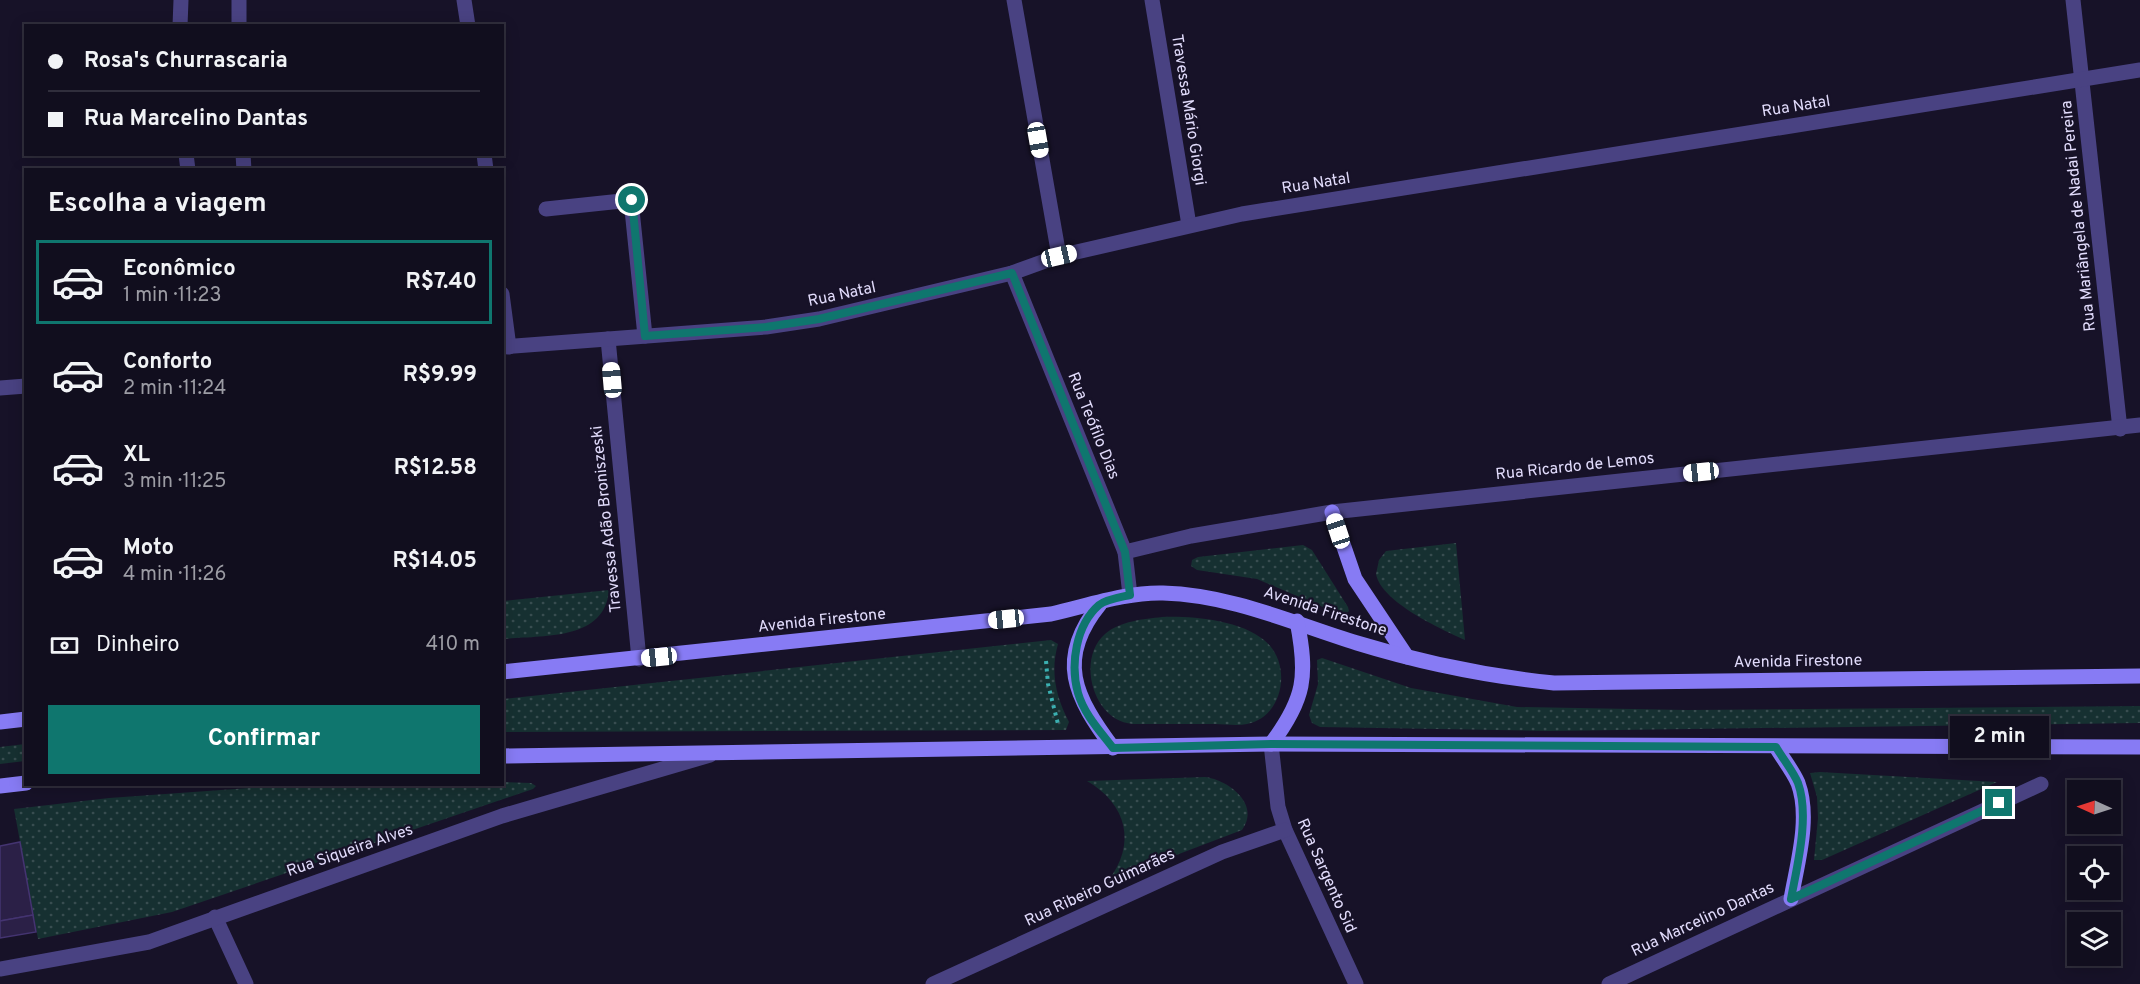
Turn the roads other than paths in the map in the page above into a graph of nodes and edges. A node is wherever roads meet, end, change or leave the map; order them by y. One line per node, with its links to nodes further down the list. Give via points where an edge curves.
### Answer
1 (181, 0): 7 (street)
2 (239, 0): 8 (street)
3 (464, 0): 9 (street)
4 (1014, 0): 14 (street)
5 (1152, 0): 13 (street, Travessa Mário Giorgi)
6 (2073, 0): 11 (street, Rua Mariângela de Nadai Pereira)
7 (180, 24)
8 (239, 24)
9 (468, 24)
10 (2140, 70): 11 (street, Rua Natal)
11 (2082, 79): 13 (street, Rua Natal); 23 (street, Rua Mariângela de Nadai Pereira)
12 (546, 209): 17 (street, via 632,200)
13 (1189, 225): 14 (street, Rua Natal)
14 (1059, 256): 15 (street, Rua Natal)
15 (1012, 273): 17 (street, Rua Natal, via 819,319); 25 (street, Rua Teófilo Dias)
16 (504, 320): 19 (street)
17 (645, 336): 18 (street, Rua Natal)
18 (608, 339): 19 (street, Rua Natal); 30 (street, Travessa Adão Broniszeski)
19 (506, 347)
20 (24, 386): 21 (street)
21 (0, 388)
22 (2140, 425): 23 (street, Rua Ricardo de Lemos)
23 (2120, 429): 24 (street, Rua Ricardo de Lemos, via 1967,442)
24 (1332, 512): 25 (street, Rua Ricardo de Lemos, via 1191,536); 29 (main road, via 1355,579)
25 (1125, 552): 26 (street, Rua Teófilo Dias)
26 (1130, 595): 27 (main road, Avenida Firestone); 28 (main road, Avenida Firestone, via 1211,597)
27 (1100, 604): 30 (main road, Avenida Firestone, via 1051,614); 38 (main road, via 1085,622 1076,645 1075,669 1078,693 1088,714)
28 (1297, 621): 29 (main road, Avenida Firestone); 35 (main road, via 1303,652 1302,683 1292,716)
29 (1407, 657): 32 (main road, Avenida Firestone, via 1464,671 1554,683)
30 (639, 659): 31 (main road, Avenida Firestone)
31 (504, 672)
32 (2140, 676)
33 (24, 719): 34 (main road)
34 (0, 722)
35 (1271, 744): 36 (main road); 38 (main road); 44 (street, Rua Sargento Sid, via 1278,807)
36 (1776, 747): 37 (main road); 45 (main road, via 1798,784 1802,811)
37 (2140, 747)
38 (1113, 748): 39 (main road)
39 (710, 755): 40 (main road); 46 (street, Rua Siqueira Alves, via 502,816)
40 (504, 756)
41 (24, 783): 43 (main road)
42 (2040, 784): 45 (street, Rua Marcelino Dantas)
43 (0, 786)
44 (1285, 830): 49 (street, Rua Ribeiro Guimarães, via 1222,852); 50 (street, Rua Sargento Sid)
45 (1791, 899): 51 (street, Rua Marcelino Dantas)
46 (215, 917): 47 (street, Rua Siqueira Alves, via 148,942); 48 (street)
47 (0, 969)
48 (246, 984)
49 (933, 984)
50 (1356, 984)
51 (1609, 984)

